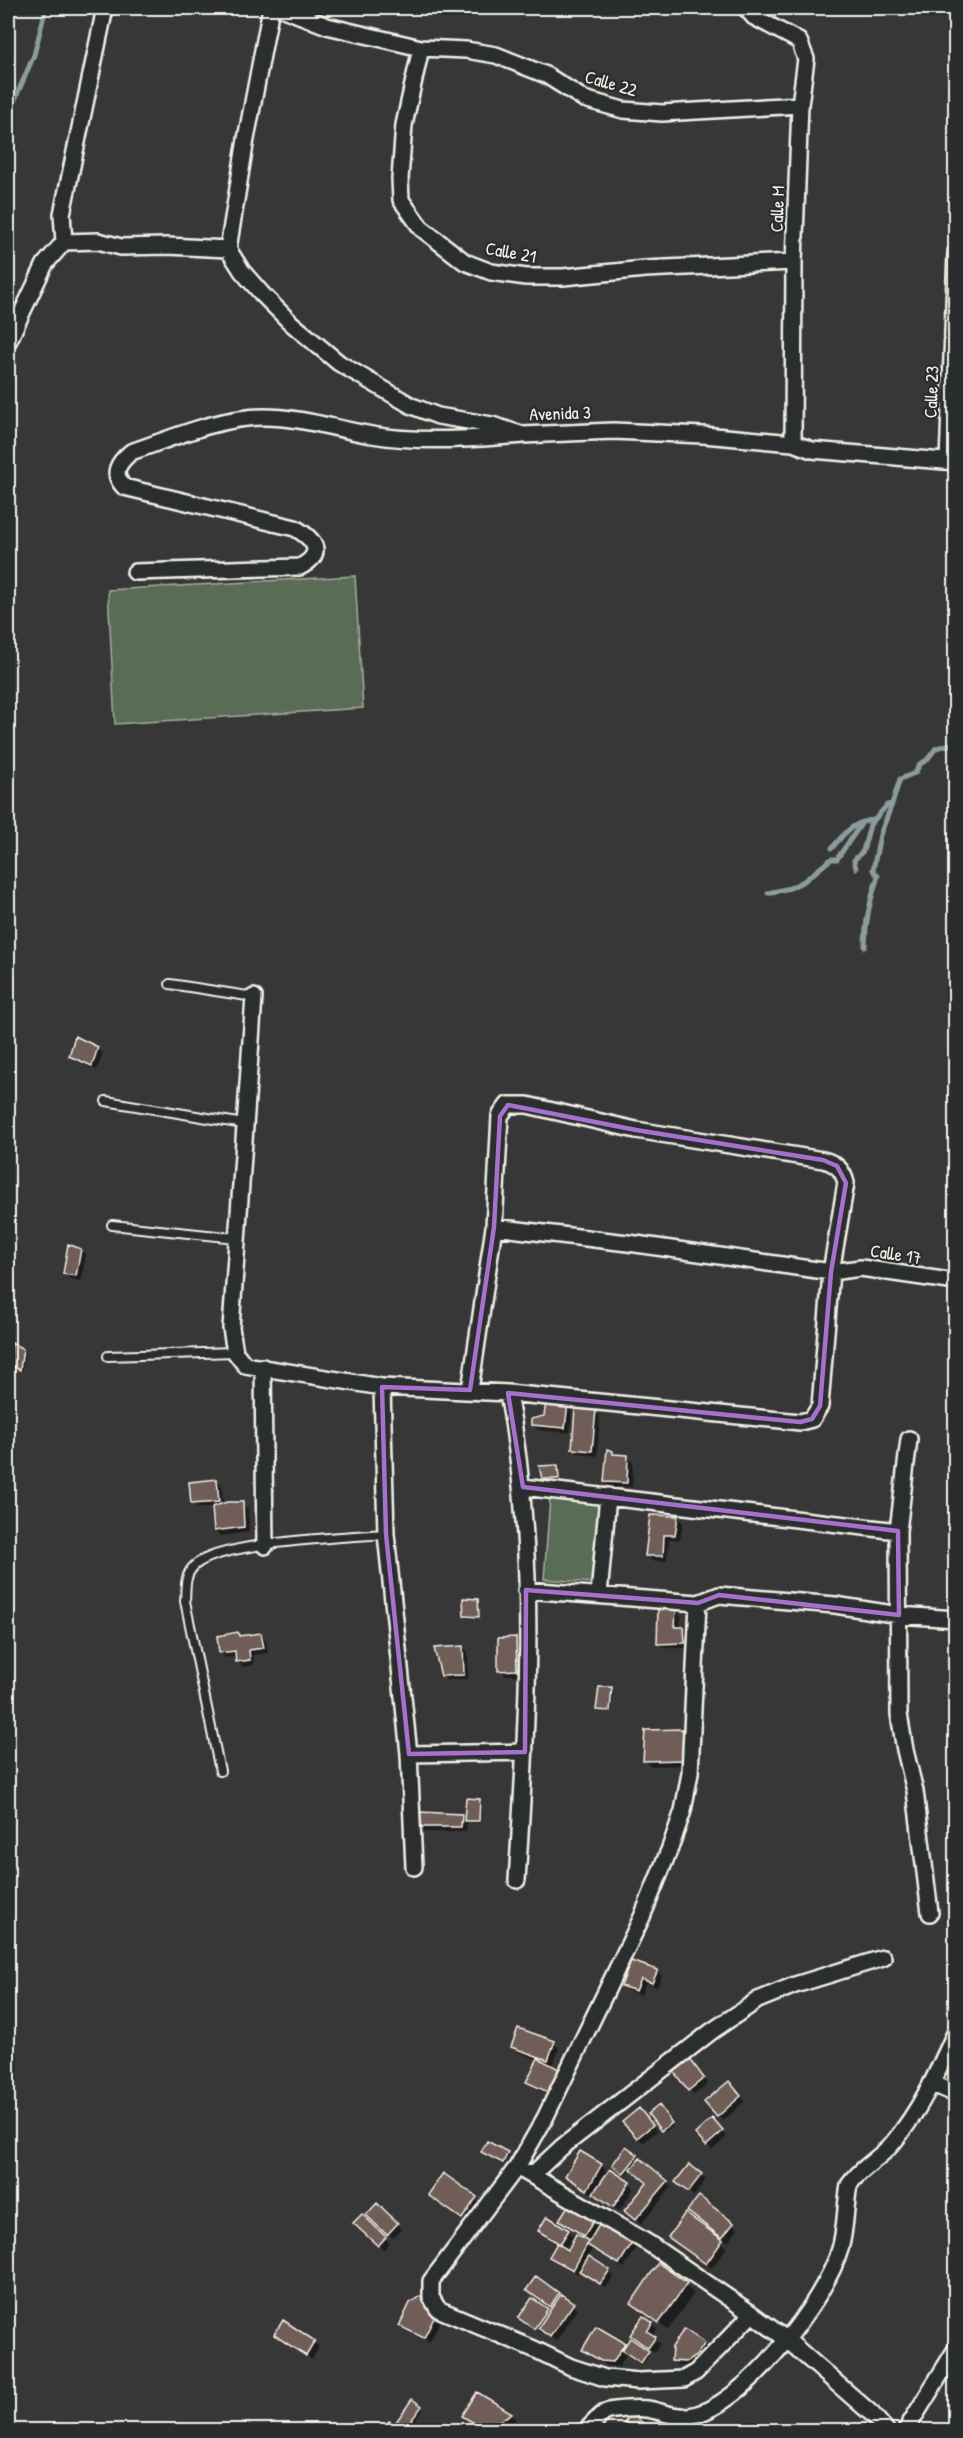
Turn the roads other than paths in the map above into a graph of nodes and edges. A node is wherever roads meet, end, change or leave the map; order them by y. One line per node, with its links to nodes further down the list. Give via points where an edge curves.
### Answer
1 (105, 8): 7 (street, via 62,214)
2 (271, 8): 8 (street)
3 (281, 8): 5 (street, Calle 22, via 327,26)
4 (746, 8): 6 (street, Calle M, via 754,17 799,41 806,58)
5 (421, 48): 6 (street, Calle 22, via 496,55 546,75 584,99 622,110 662,114); 10 (street, Calle 21, via 404,124 401,200 421,228 465,262 491,272 535,277)
6 (800, 105): 10 (street, Calle M)
7 (64, 242): 8 (street); 11 (street, via 45,264)
8 (228, 249): 12 (street, Avenida 3, via 262,294 339,363 412,406 438,416)
9 (956, 252): 14 (street, Calle 23)
10 (794, 262): 13 (street, Calle M)
11 (8, 342)
12 (523, 435): 13 (street, Avenida 3, via 613,431); 15 (street, via 405,439 263,417 230,421 131,452 119,462 116,471 124,487 294,528 310,537 315,547 311,561 300,567)
13 (793, 443): 14 (street, Avenida 3, via 812,450)
14 (952, 461)
15 (135, 572)
16 (170, 984): 17 (lane)
17 (254, 997): 19 (street)
18 (106, 1101): 19 (lane)
19 (244, 1124): 22 (street)
20 (112, 1225): 22 (lane)
21 (494, 1227): 23 (street, Calle 17); 23 (street, via 500,1116 508,1105 527,1105 636,1130 830,1161 842,1172 846,1183); 29 (street)
22 (236, 1238): 25 (street, via 231,1329)
23 (831, 1272): 24 (street, Calle 17, via 861,1268); 30 (street, via 820,1406 812,1419 800,1422)
24 (956, 1282)
25 (235, 1352): 26 (lane); 27 (street, via 245,1365)
26 (108, 1356)
27 (263, 1367): 28 (street); 36 (street)
28 (382, 1387): 29 (street); 35 (street)
29 (470, 1390): 30 (street)
30 (508, 1393): 32 (street)
31 (909, 1439): 34 (street)
32 (522, 1487): 33 (street); 37 (street)
33 (608, 1496): 34 (street); 38 (street)
34 (898, 1532): 40 (street)
35 (386, 1534): 36 (lane); 43 (street)
36 (265, 1546): 44 (lane, via 216,1553 194,1566 186,1579 185,1601)
37 (526, 1590): 38 (street); 42 (street)
38 (599, 1595): 39 (street)
39 (698, 1603): 40 (street, via 719,1595); 52 (street, via 690,1773 683,1811 642,1917 570,2068)
40 (899, 1615): 41 (street); 47 (street, via 899,1714 915,1791)
41 (956, 1620)
42 (525, 1752): 43 (street); 46 (street)
43 (409, 1754): 45 (street)
44 (220, 1771)
45 (414, 1867)
46 (517, 1880)
47 (930, 1913)
48 (883, 1958): 53 (street, via 758,2000 590,2125)
49 (956, 2031): 50 (street)
50 (933, 2084): 51 (street); 55 (street, via 888,2149 854,2177 849,2186 841,2247 829,2280)
51 (956, 2094)
52 (517, 2167): 53 (street); 54 (street, via 431,2281 431,2297 438,2309 571,2367 605,2378 639,2381 684,2379 708,2362)
53 (533, 2174): 54 (street, via 648,2243)
54 (752, 2314): 55 (street)
55 (786, 2339): 57 (street, via 751,2379 722,2403); 59 (street)
56 (956, 2349): 60 (street)
57 (687, 2423): 58 (street, via 646,2409 607,2412)
58 (586, 2430)
59 (886, 2430)
60 (906, 2430)

